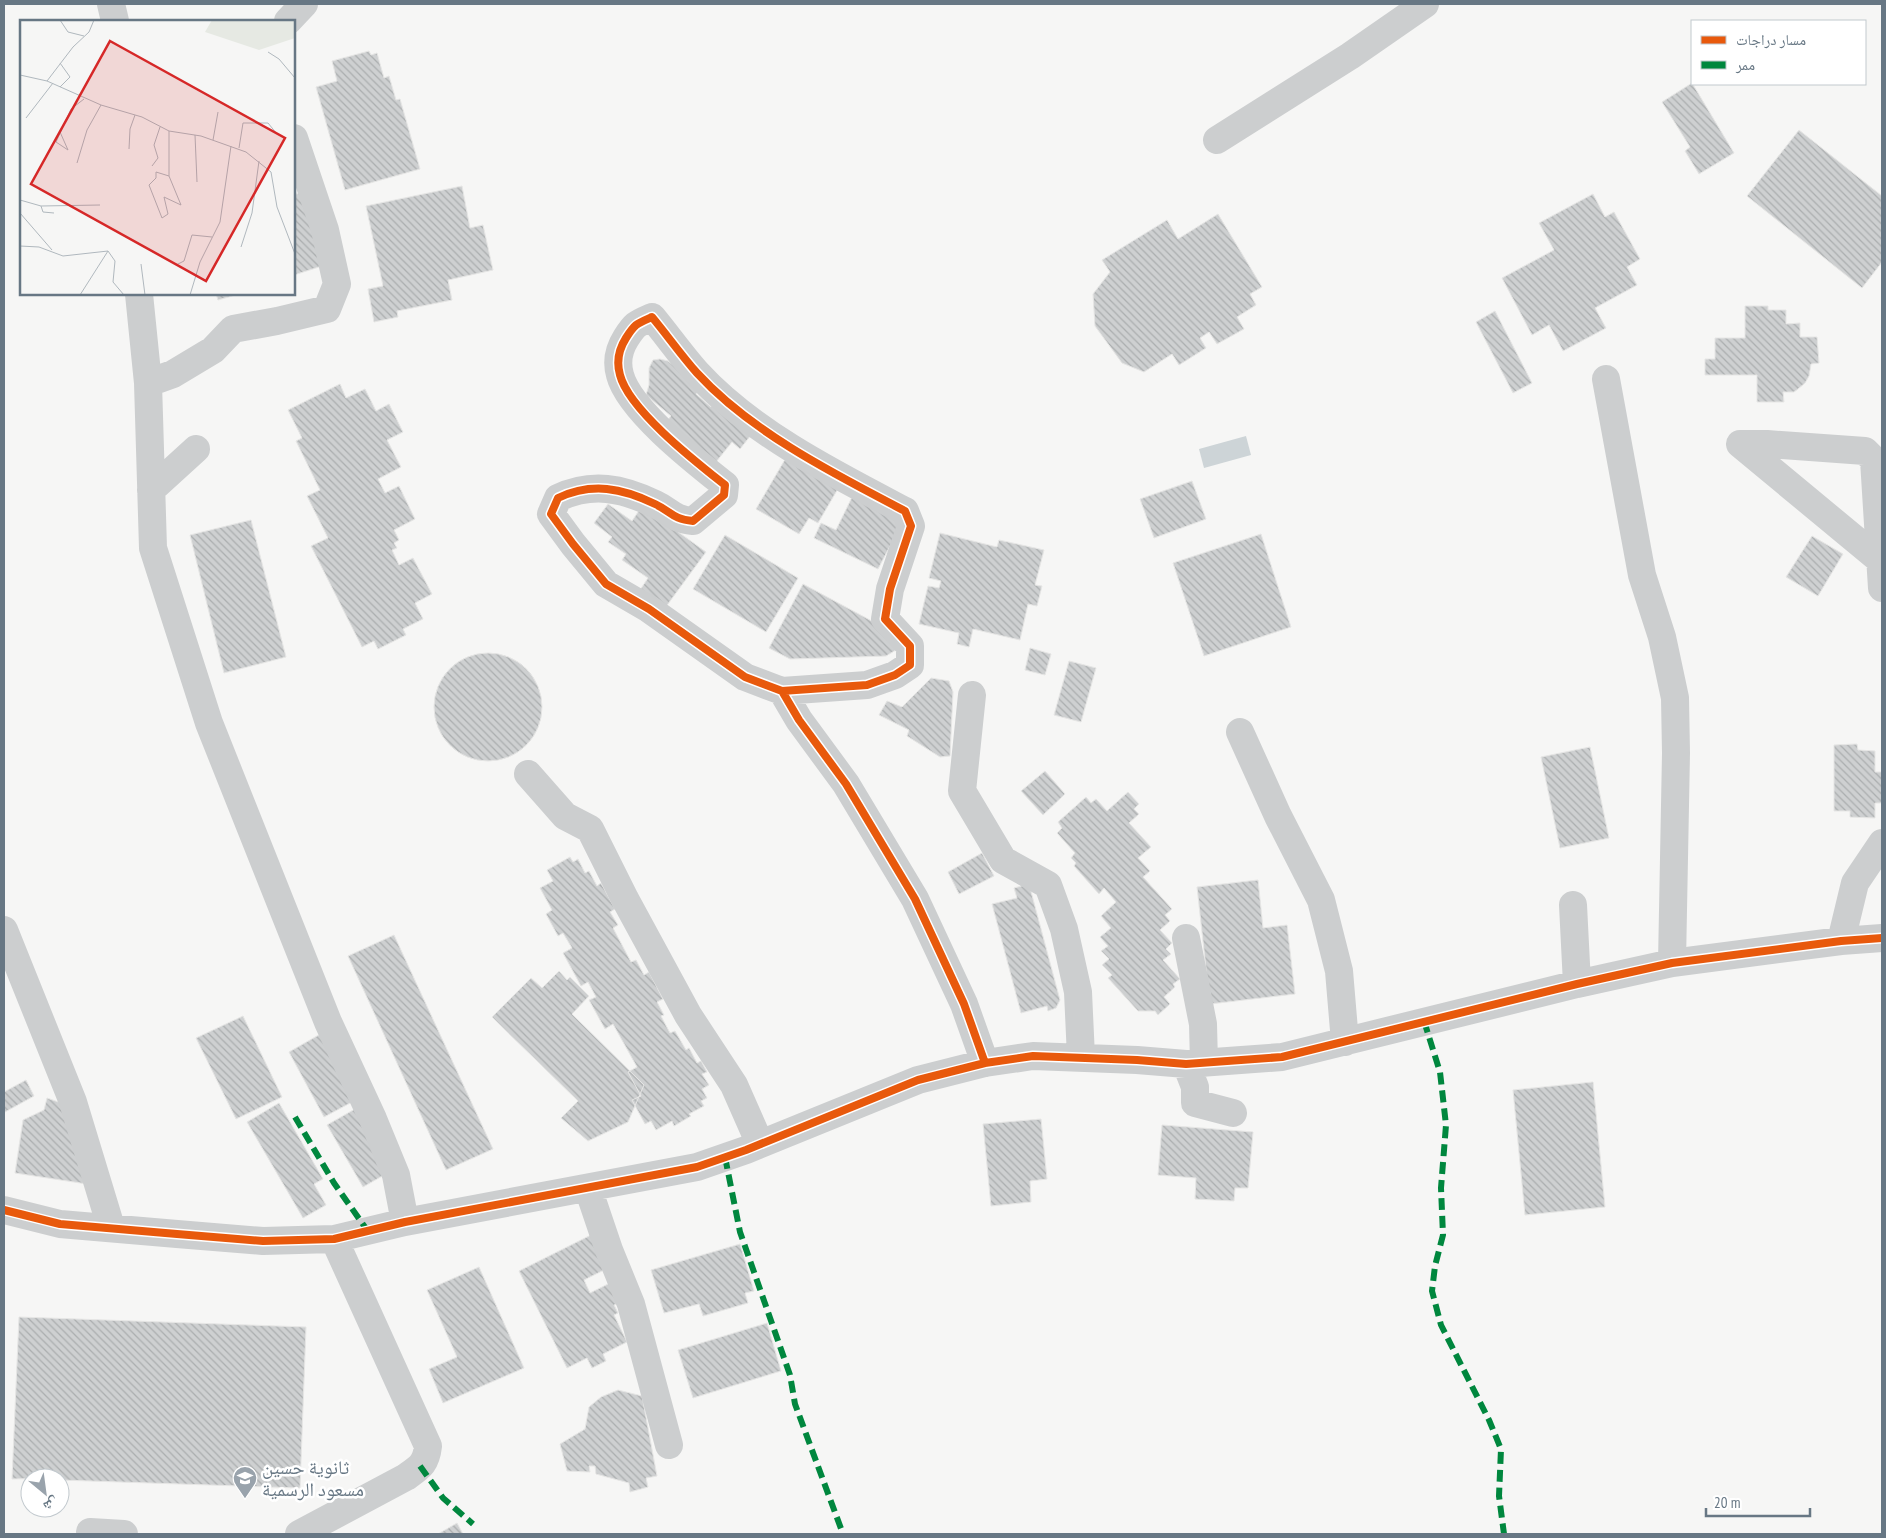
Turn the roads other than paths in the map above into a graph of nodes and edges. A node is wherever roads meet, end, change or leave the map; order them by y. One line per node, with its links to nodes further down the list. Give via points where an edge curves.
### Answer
1 (111, 4): 4 (street)
2 (304, 4): 5 (street)
3 (1425, 4): 6 (street, via 1350,56)
4 (115, 20)
5 (289, 20)
6 (1216, 140)
7 (295, 141): 10 (street, via 325,230 337,284 327,309 233,329 212,350 174,374)
8 (139, 295): 10 (street)
9 (1606, 379): 25 (street, via 1642,575 1662,637 1675,698)
10 (148, 382): 12 (street)
11 (196, 448): 12 (street)
12 (151, 490): 35 (street, via 153,548 209,723 328,1022 396,1175)
13 (1880, 560): 13 (street, via 1874,460 1865,451 1740,444); 14 (street)
14 (1882, 588)
15 (782, 691): 15 (street, via 867,685 895,675 910,665 910,646 885,619 890,589 911,526 905,511 809,459 734,407 698,374 652,317 635,324 619,350 620,375 631,398 664,433 725,485 724,495 693,521 679,520 657,504 628,492 603,488 575,490 558,498 551,514 606,584 648,609 745,678); 29 (street, via 846,784 915,899 964,1004)
16 (972, 695): 28 (street, via 962,791 1003,860 1048,885 1064,929 1078,992)
17 (1240, 732): 27 (street, via 1278,816 1322,900 1339,972)
18 (528, 774): 32 (street, via 566,816 590,829 688,1015 734,1085)
19 (1882, 843): 24 (street, via 1855,883)
20 (1573, 905): 26 (street)
21 (4, 930): 36 (street, via 73,1102)
22 (1186, 938): 30 (street, via 1203,1024)
23 (1882, 938): 24 (street)
24 (1841, 941): 25 (street)
25 (1672, 963): 26 (street)
26 (1577, 984): 27 (street)
27 (1345, 1042): 30 (street, via 1282,1057)
28 (1081, 1057): 29 (street, via 1033,1056); 30 (street)
29 (985, 1063): 32 (street, via 918,1080)
30 (1195, 1063): 31 (street, via 1195,1103)
31 (1233, 1113)
32 (760, 1144): 33 (street, via 697,1167)
33 (588, 1188): 35 (street); 38 (street, via 631,1304)
34 (4, 1210): 36 (street, via 60,1224)
35 (405, 1222): 37 (street)
36 (111, 1227): 37 (street, via 263,1241)
37 (334, 1239): 41 (street, via 428,1446 427,1458 406,1477)
38 (669, 1445)
39 (90, 1532): 40 (street)
40 (124, 1534)
41 (299, 1534)

